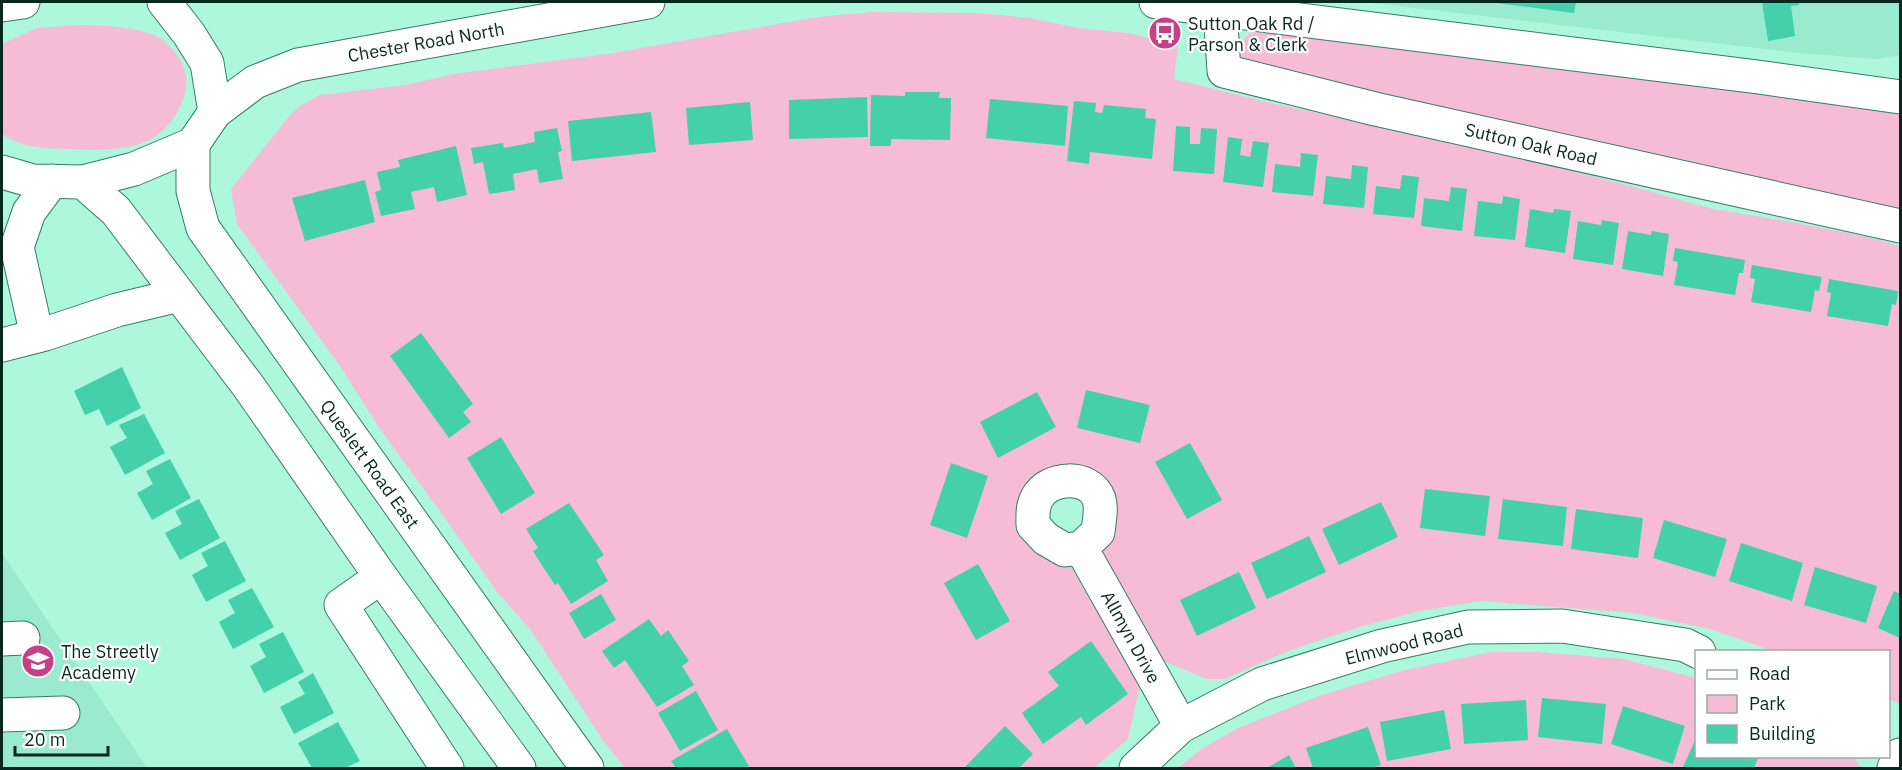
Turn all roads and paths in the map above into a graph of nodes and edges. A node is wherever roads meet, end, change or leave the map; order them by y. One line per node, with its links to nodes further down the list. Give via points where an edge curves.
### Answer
1 (23, 2): 5 (main road)
2 (164, 2): 8 (main road, via 207,63)
3 (648, 2): 8 (main road, Chester Road North, via 298,65 255,82)
4 (1162, 2): 6 (main road)
5 (2, 5)
6 (1220, 9): 7 (main road); 12 (main road, Sutton Oak Road, via 1224,71 1375,109)
7 (1900, 97)
8 (215, 112): 9 (main road, Chester Road North)
9 (193, 144): 11 (main road, via 134,169); 25 (main road, Queslett Road East, via 193,190 203,228)
10 (2, 172): 11 (main road)
11 (33, 192): 13 (main road, via 117,211); 14 (main road, via 17,247)
12 (1900, 226)
13 (179, 294): 14 (main road, via 117,309); 17 (main road)
14 (37, 336): 15 (main road)
15 (2, 345)
16 (1081, 548): 21 (main road, Allmyn Drive)
17 (381, 577): 23 (main road); 24 (main road, via 341,605)
18 (1697, 650): 21 (main road, Elmwood Road, via 1562,626 1468,627 1382,646 1263,684)
19 (63, 712): 20 (main road)
20 (2, 715)
21 (1181, 726): 26 (main road, Elmwood Road)
22 (1900, 754): 27 (main road)
23 (509, 765)
24 (447, 768)
25 (587, 768)
26 (1136, 768)
27 (1894, 768)

